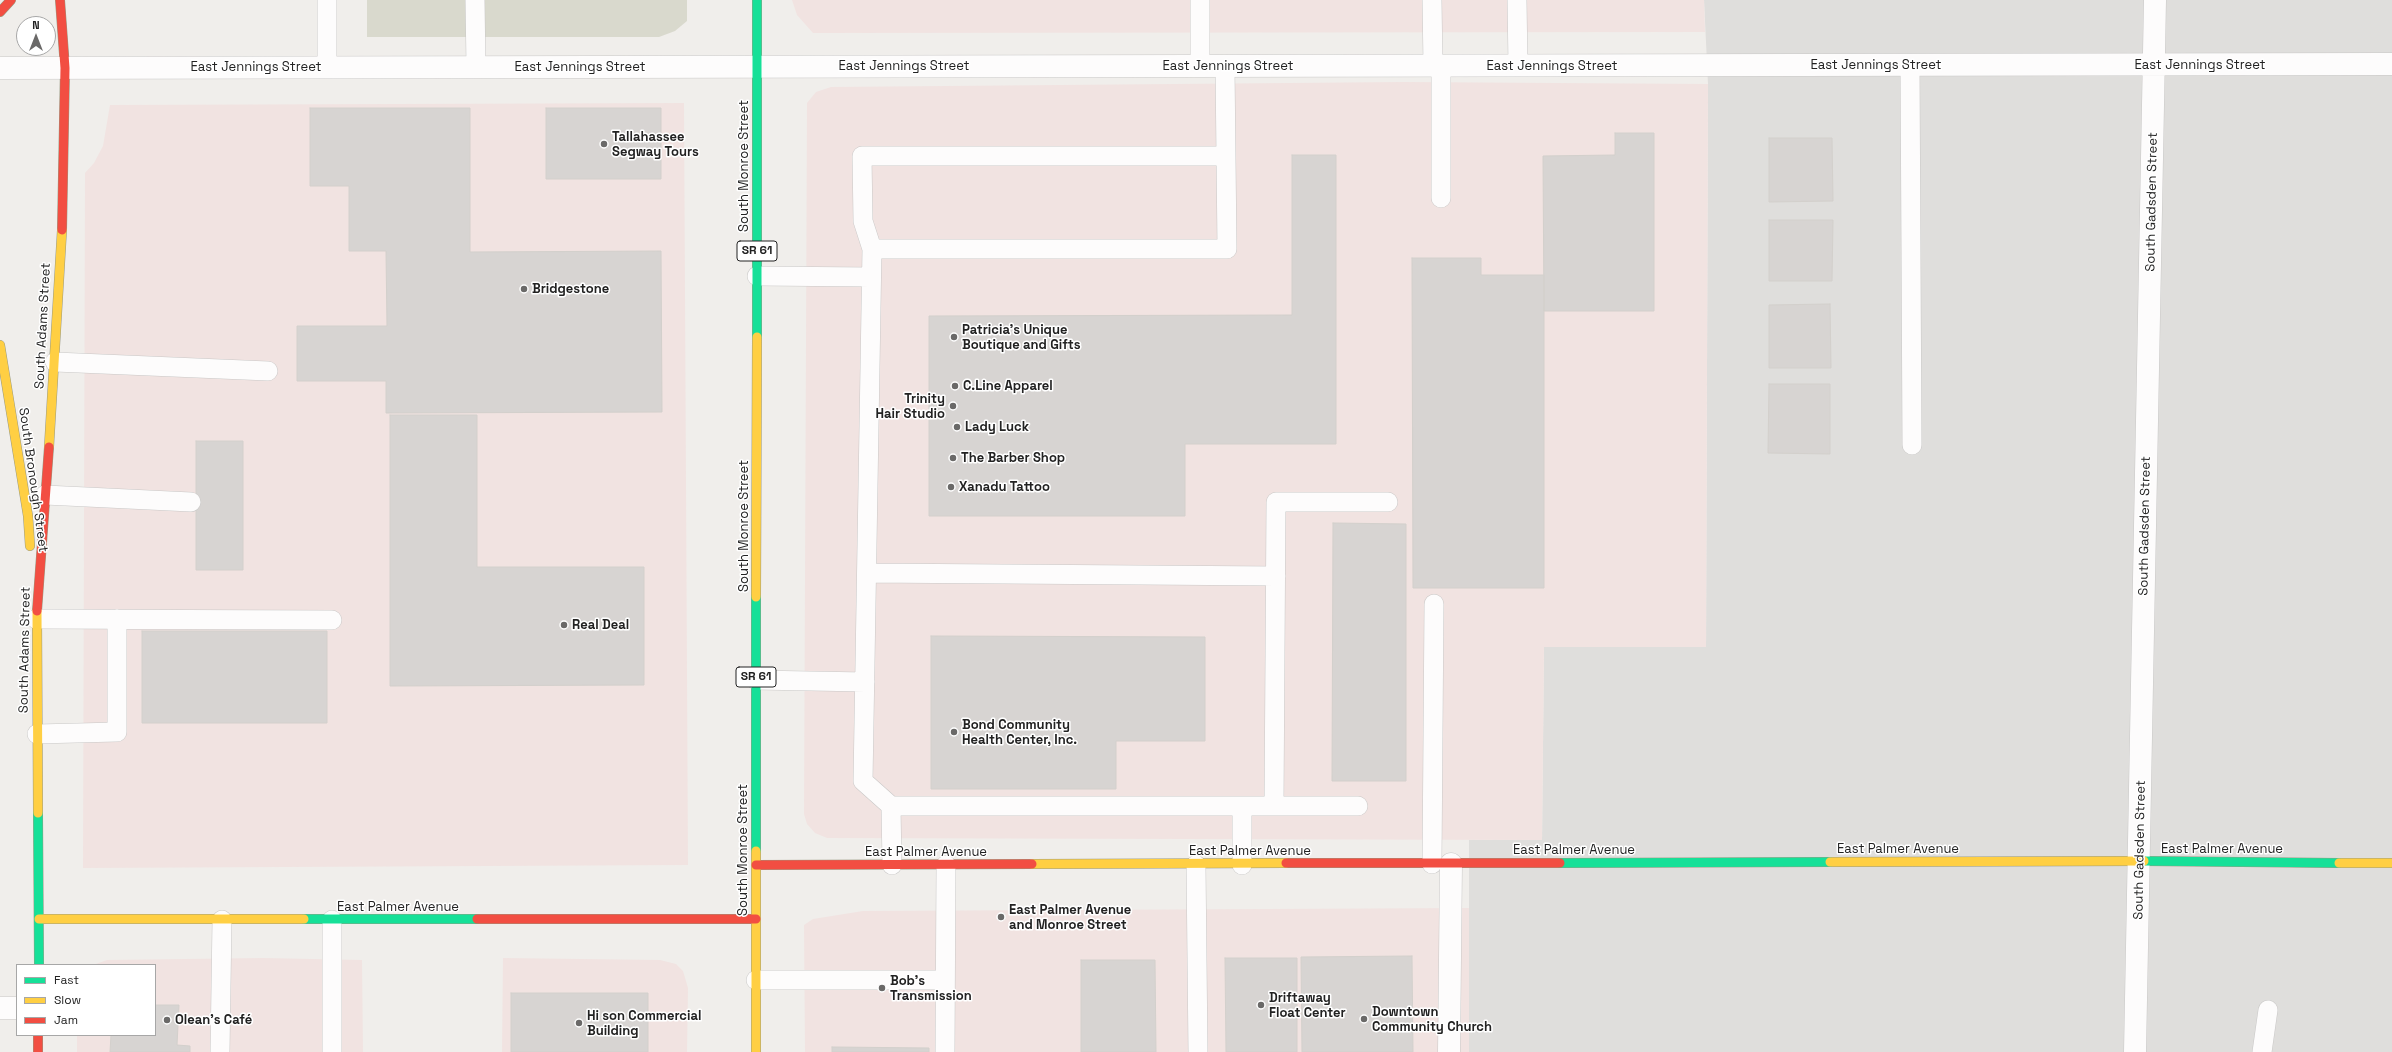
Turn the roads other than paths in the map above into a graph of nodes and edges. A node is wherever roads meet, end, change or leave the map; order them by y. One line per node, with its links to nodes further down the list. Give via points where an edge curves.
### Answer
1 (11, 0): 10 (street)
2 (60, 0): 22 (street, South Adams Street)
3 (327, 0): 19 (lane)
4 (475, 0): 20 (lane)
5 (757, 0): 14 (street, South Monroe Street / SR 61)
6 (1200, 0): 15 (lane)
7 (1432, 0): 17 (lane)
8 (1517, 0): 18 (lane)
9 (2155, 0): 13 (street, South Gadsden Street)
10 (0, 12)
11 (2392, 64): 13 (street, East Jennings Street)
12 (1910, 65): 13 (street, East Jennings Street); 18 (street, East Jennings Street); 31 (lane)
13 (2155, 65): 48 (street, South Gadsden Street)
14 (757, 66): 15 (street, East Jennings Street); 20 (street, East Jennings Street); 26 (street, South Monroe Street / SR 61)
15 (1200, 66): 16 (street, East Jennings Street)
16 (1225, 66): 17 (street, East Jennings Street); 23 (lane)
17 (1437, 66): 18 (street, East Jennings Street); 24 (lane)
18 (1518, 66)
19 (327, 67): 20 (street, East Jennings Street); 22 (street, East Jennings Street)
20 (476, 67)
21 (0, 68): 22 (street, East Jennings Street)
22 (65, 68): 29 (street, South Adams Street, via 64,176)
23 (1226, 156): 25 (lane, via 1228,249); 25 (lane, via 862,156 863,221)
24 (1440, 198)
25 (872, 249): 27 (lane)
26 (757, 276): 27 (lane); 41 (street, South Monroe Street / SR 61)
27 (871, 277): 35 (lane)
28 (0, 344): 38 (street, South Bronough Street, via 28,516)
29 (55, 362): 30 (lane); 32 (street, South Adams Street)
30 (268, 371)
31 (1912, 445)
32 (45, 495): 33 (lane); 38 (street, South Adams Street)
33 (191, 502)
34 (1388, 502): 36 (lane, via 1276,502)
35 (867, 573): 36 (lane); 42 (lane)
36 (1276, 576): 46 (lane)
37 (1434, 604): 50 (lane)
38 (36, 619): 39 (lane); 43 (street, South Adams Street)
39 (117, 619): 40 (lane); 43 (lane, via 116,732)
40 (332, 620)
41 (756, 680): 42 (lane); 51 (street, South Monroe Street / SR 61)
42 (865, 682): 44 (lane, via 863,781)
43 (37, 734): 56 (street, South Adams Street)
44 (891, 806): 45 (lane); 52 (lane)
45 (1242, 806): 46 (lane); 55 (lane)
46 (1274, 806): 47 (lane)
47 (1358, 806)
48 (2140, 861): 49 (street, East Palmer Avenue); 50 (street, East Palmer Avenue); 74 (street, South Gadsden Street)
49 (2392, 863)
50 (1441, 864): 55 (street, East Palmer Avenue); 73 (street)
51 (756, 865): 52 (street, East Palmer Avenue); 59 (street, South Monroe Street / SR 61)
52 (892, 865): 53 (street, East Palmer Avenue)
53 (946, 865): 54 (street, East Palmer Avenue); 62 (lane)
54 (1196, 865): 55 (street, East Palmer Avenue); 72 (lane)
55 (1242, 865)
56 (39, 920): 57 (street, East Palmer Avenue); 60 (street, South Adams Street)
57 (222, 920): 58 (street, East Palmer Avenue); 68 (lane)
58 (332, 920): 59 (street, East Palmer Avenue); 69 (lane)
59 (756, 920): 61 (street, South Monroe Street / SR 61)
60 (39, 964)
61 (756, 980): 62 (lane); 70 (street, South Monroe Street / SR 61)
62 (945, 980): 71 (lane)
63 (0, 1008): 64 (street)
64 (16, 1008)
65 (2268, 1010): 75 (lane)
66 (38, 1036): 67 (street)
67 (38, 1052)
68 (220, 1052)
69 (332, 1052)
70 (756, 1052)
71 (945, 1052)
72 (1198, 1052)
73 (1450, 1052)
74 (2135, 1052)
75 (2262, 1052)

